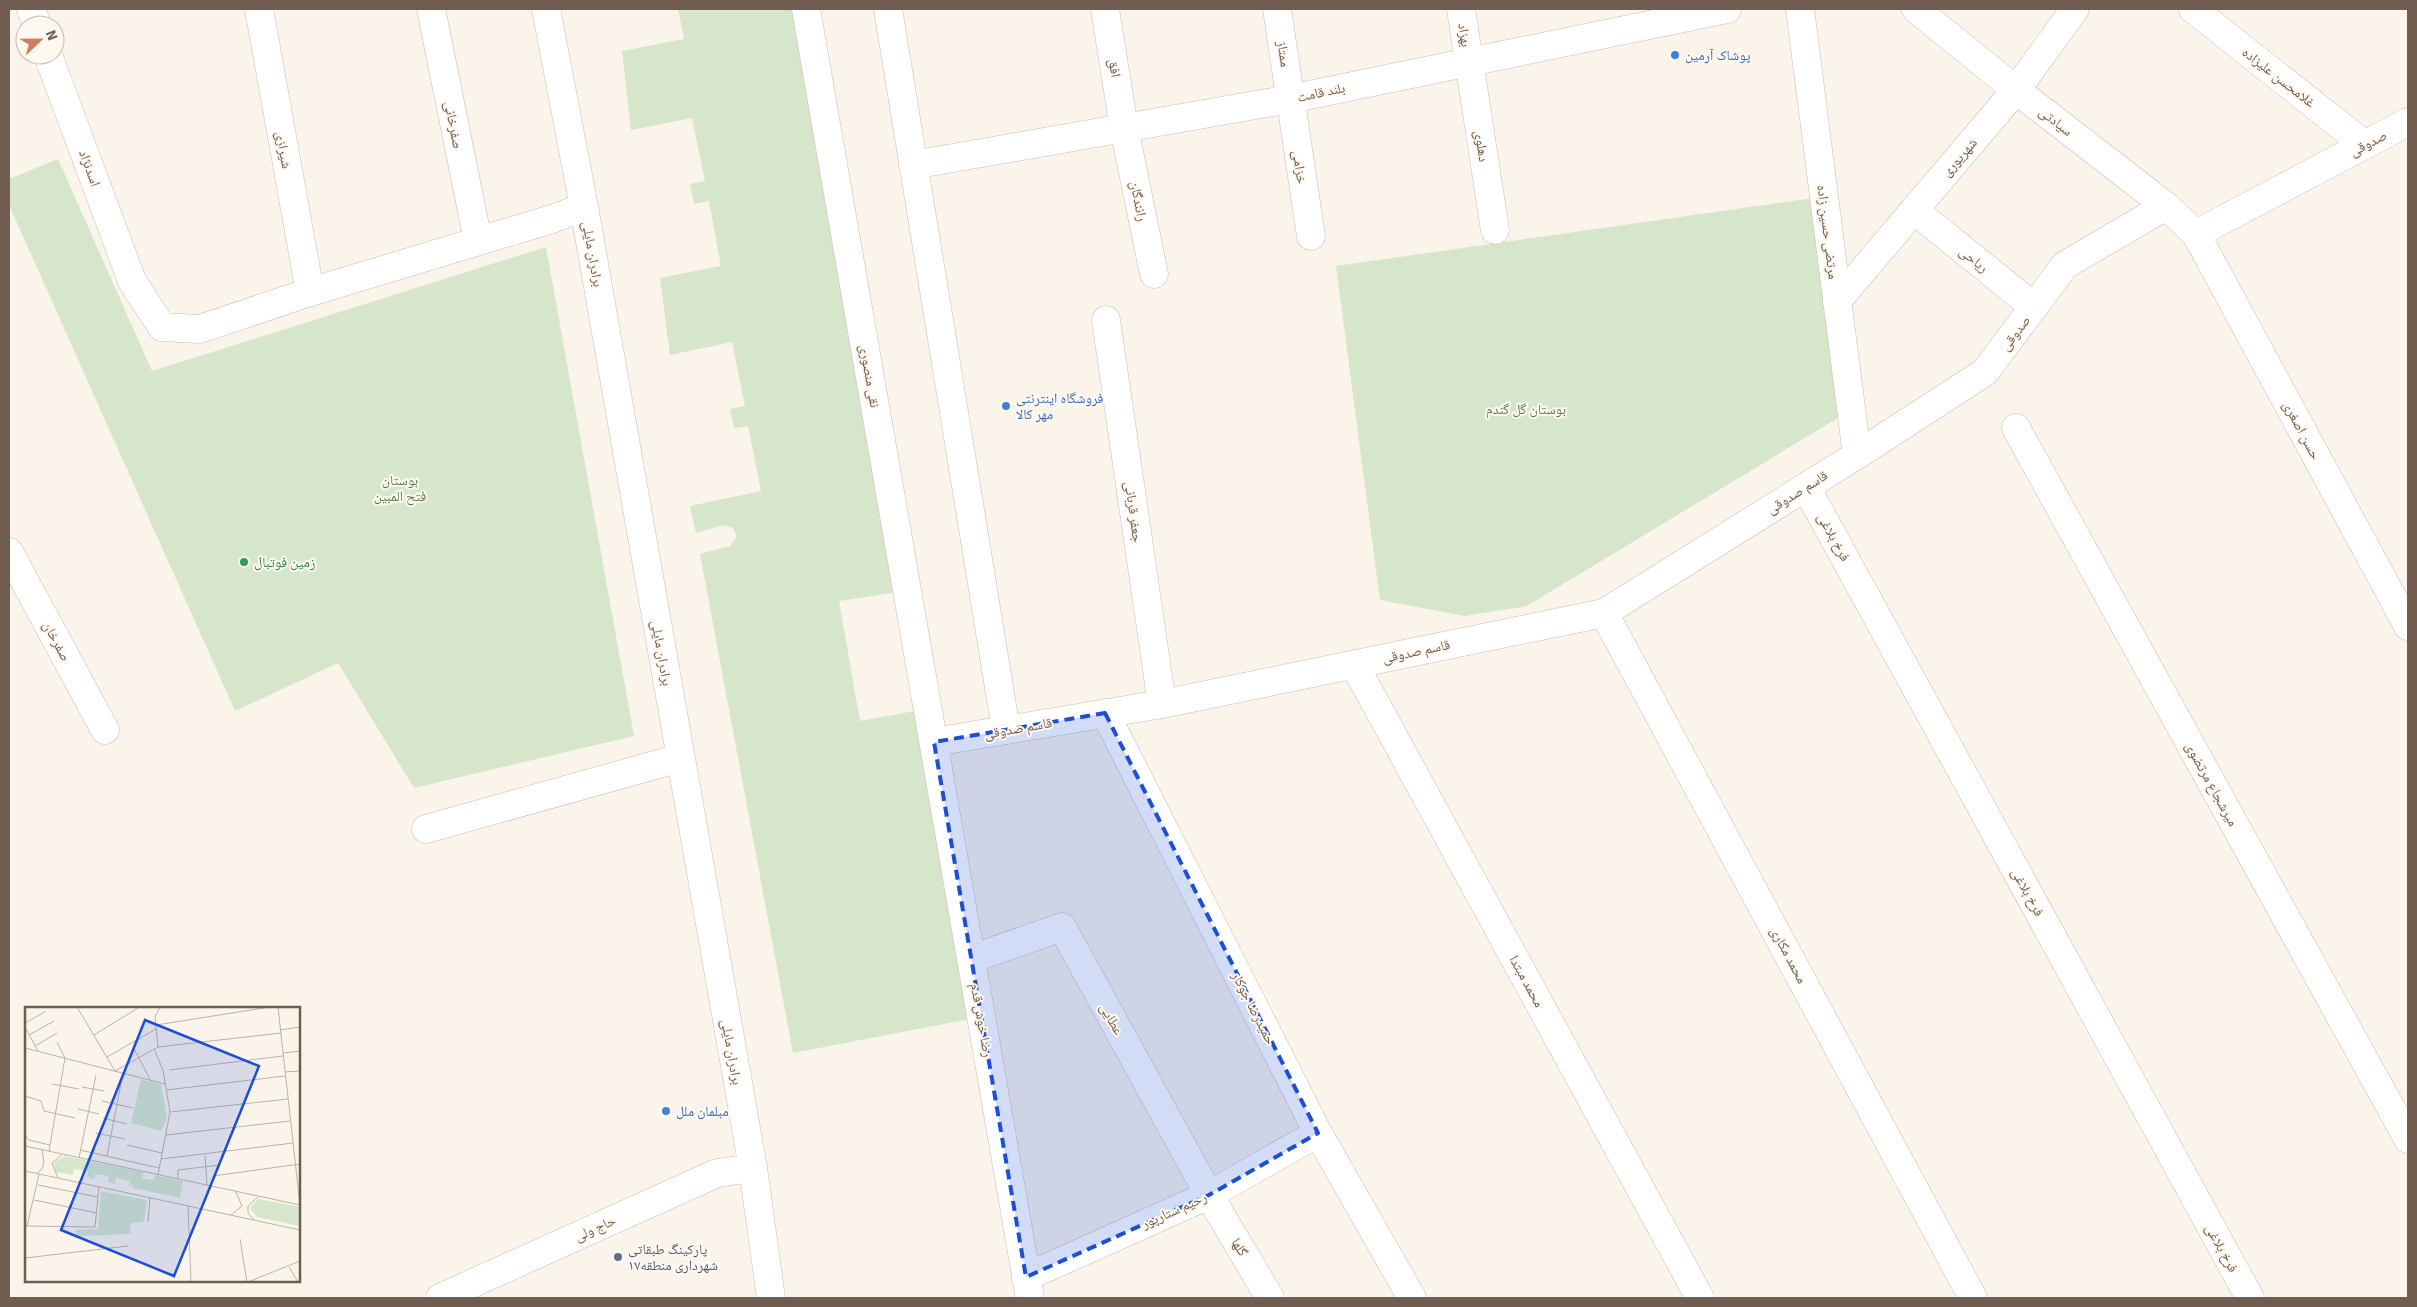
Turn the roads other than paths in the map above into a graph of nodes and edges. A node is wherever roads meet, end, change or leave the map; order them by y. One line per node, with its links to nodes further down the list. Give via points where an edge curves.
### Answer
1 (259, 9): 30 (street, شیرازی)
2 (431, 9): 28 (street, صفرخانی)
3 (546, 9): 23 (street, برادران مایلی)
4 (806, 9): 45 (street, نقی منصوری)
5 (888, 9): 21 (street)
6 (1105, 9): 19 (street, افق)
7 (1277, 9): 17 (street, ممتاز)
8 (1461, 9): 14 (street, بهزاد)
9 (1727, 9): 14 (street, بلند قامت)
10 (1800, 9): 31 (street, مرتضی حسین زاده)
11 (1916, 9): 16 (street, سیادتی)
12 (2076, 9): 16 (street, شهریوری)
13 (2193, 9): 20 (street, غلامحسن علیزاده)
14 (1469, 62): 17 (street, بلند قامت); 25 (street, دهلوی)
15 (52, 65): 30 (street, اسدنژاد, via 132,281 162,327 200,329)
16 (2016, 90): 22 (street, سیادتی); 24 (street, شهریوری)
17 (1290, 99): 19 (street, بلند قامت); 27 (street, خزامی)
18 (2408, 123): 20 (street, صدوقی)
19 (1124, 128): 21 (street, بلند قامت); 29 (street, رانندگان)
20 (2365, 145): 26 (street, صدوقی)
21 (913, 165): 44 (street)
22 (2166, 206): 26 (street, سیادتی); 32 (street, صدوقی, via 2065,265)
23 (584, 207): 28 (street); 46 (street, برادران مایلی)
24 (1914, 210): 31 (street, شهریوری); 32 (street, ریاحی)
25 (1495, 230)
26 (2196, 234): 39 (street, حسن اصغری)
27 (1311, 236)
28 (478, 242): 30 (street)
29 (1154, 274)
30 (310, 292)
31 (1837, 301): 35 (street, مرتضی حسین زاده)
32 (2034, 307): 35 (street, صدوقی, via 1985,372)
33 (1106, 320): 41 (street, جعفر قربانی)
34 (2016, 428): 50 (street, میرشجاع مرتضوی)
35 (1857, 455): 36 (street, قاسم صدوقی)
36 (1806, 487): 38 (street, قاسم صدوقی); 60 (street, فرخ بلاغی)
37 (9, 552): 43 (street, صفرخان)
38 (1604, 612): 40 (street, قاسم صدوقی); 59 (street, محمد مکاری)
39 (2408, 626)
40 (1354, 664): 41 (street, قاسم صدوقی); 58 (street, محمد مبتدا)
41 (1162, 704): 42 (street, قاسم صدوقی)
42 (1104, 713): 44 (street, قاسم صدوقی); 49 (street, حمیدرضا جوکار)
43 (105, 730)
44 (1006, 730): 45 (street, قاسم صدوقی)
45 (934, 742): 48 (street, رضا خوش قدم)
46 (680, 758): 47 (street); 51 (street, برادران مایلی)
47 (426, 829)
48 (971, 959): 52 (street, عطایی, via 1062,927); 53 (street, رضا خوش قدم)
49 (1318, 1134): 52 (street, رحیم ستارپور); 57 (street, حمیدرضا جوکار)
50 (2408, 1139)
51 (753, 1168): 54 (street, حاج ولی, via 717,1173); 55 (street, برادران مایلی)
52 (1209, 1195): 53 (street, رحیم ستارپور); 56 (street, گلها)
53 (1028, 1288)
54 (440, 1298)
55 (771, 1298)
56 (1270, 1298)
57 (1412, 1298)
58 (1700, 1298)
59 (1973, 1298)
60 (2250, 1298)

